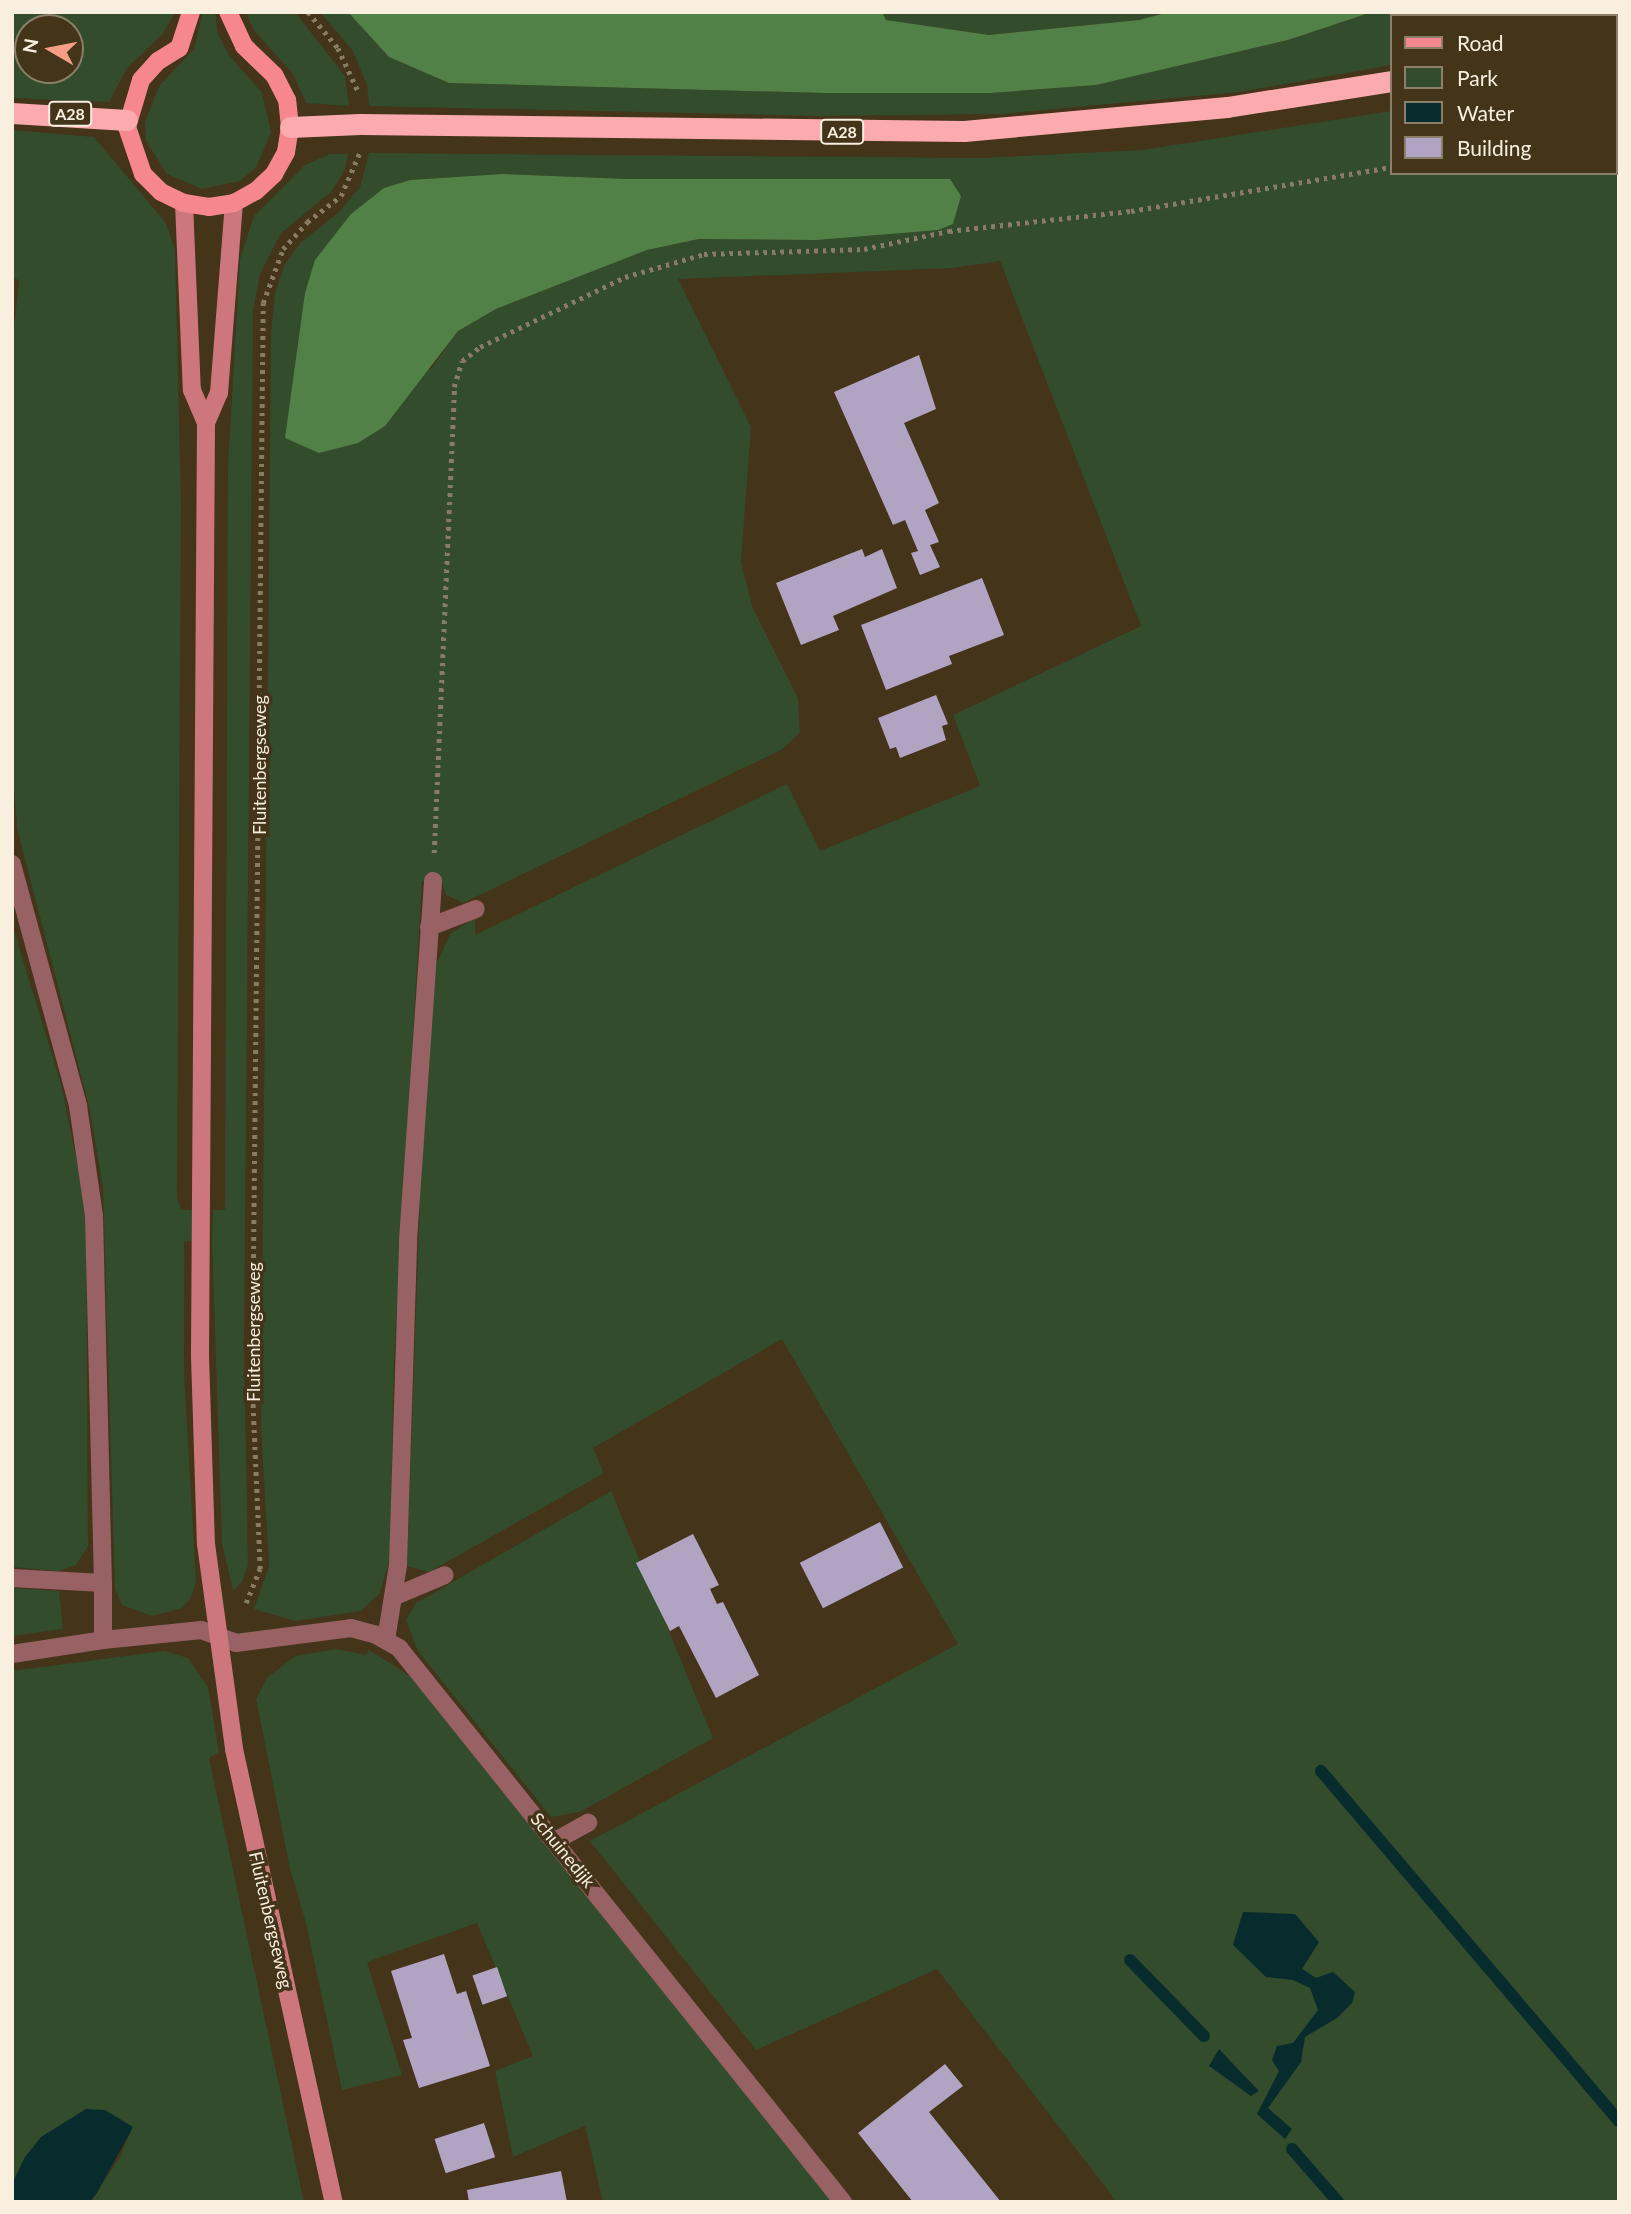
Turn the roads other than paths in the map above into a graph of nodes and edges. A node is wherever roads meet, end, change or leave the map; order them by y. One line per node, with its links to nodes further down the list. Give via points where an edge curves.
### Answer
1 (191, 12): 5 (main road, via 179,48 158,61 141,80)
2 (228, 12): 6 (main road, via 244,46 274,75 287,100)
3 (1390, 81): 6 (highway, A28, via 1227,107 964,131)
4 (12, 113): 5 (highway, A28)
5 (127, 120): 7 (main road, via 132,152 143,174 161,192)
6 (290, 127): 8 (main road, via 286,152 274,174)
7 (184, 203): 8 (main road, via 209,207); 9 (street, Fluitenbergseweg, via 192,390)
8 (234, 203): 9 (street, Fluitenbergseweg, via 219,393)
9 (206, 423): 18 (street, Fluitenbergseweg, via 200,1356 206,1544)
10 (12, 864): 16 (street, via 78,1107 94,1216)
11 (433, 881): 13 (street)
12 (476, 909): 13 (street)
13 (429, 927): 17 (street, via 407,1252 398,1565)
14 (445, 1575): 17 (street)
15 (12, 1578): 16 (street)
16 (103, 1583): 19 (street)
17 (393, 1597): 20 (street)
18 (216, 1636): 19 (street, via 201,1630); 20 (street, Schuinedijk, via 236,1643 351,1628); 24 (street, Fluitenbergseweg, via 234,1749)
19 (103, 1640): 21 (street)
20 (386, 1640): 23 (street, Schuinedijk, via 412,1661)
21 (12, 1654)
22 (588, 1823): 23 (street)
23 (555, 1841): 25 (street, Schuinedijk)
24 (334, 2202)
25 (843, 2202)

